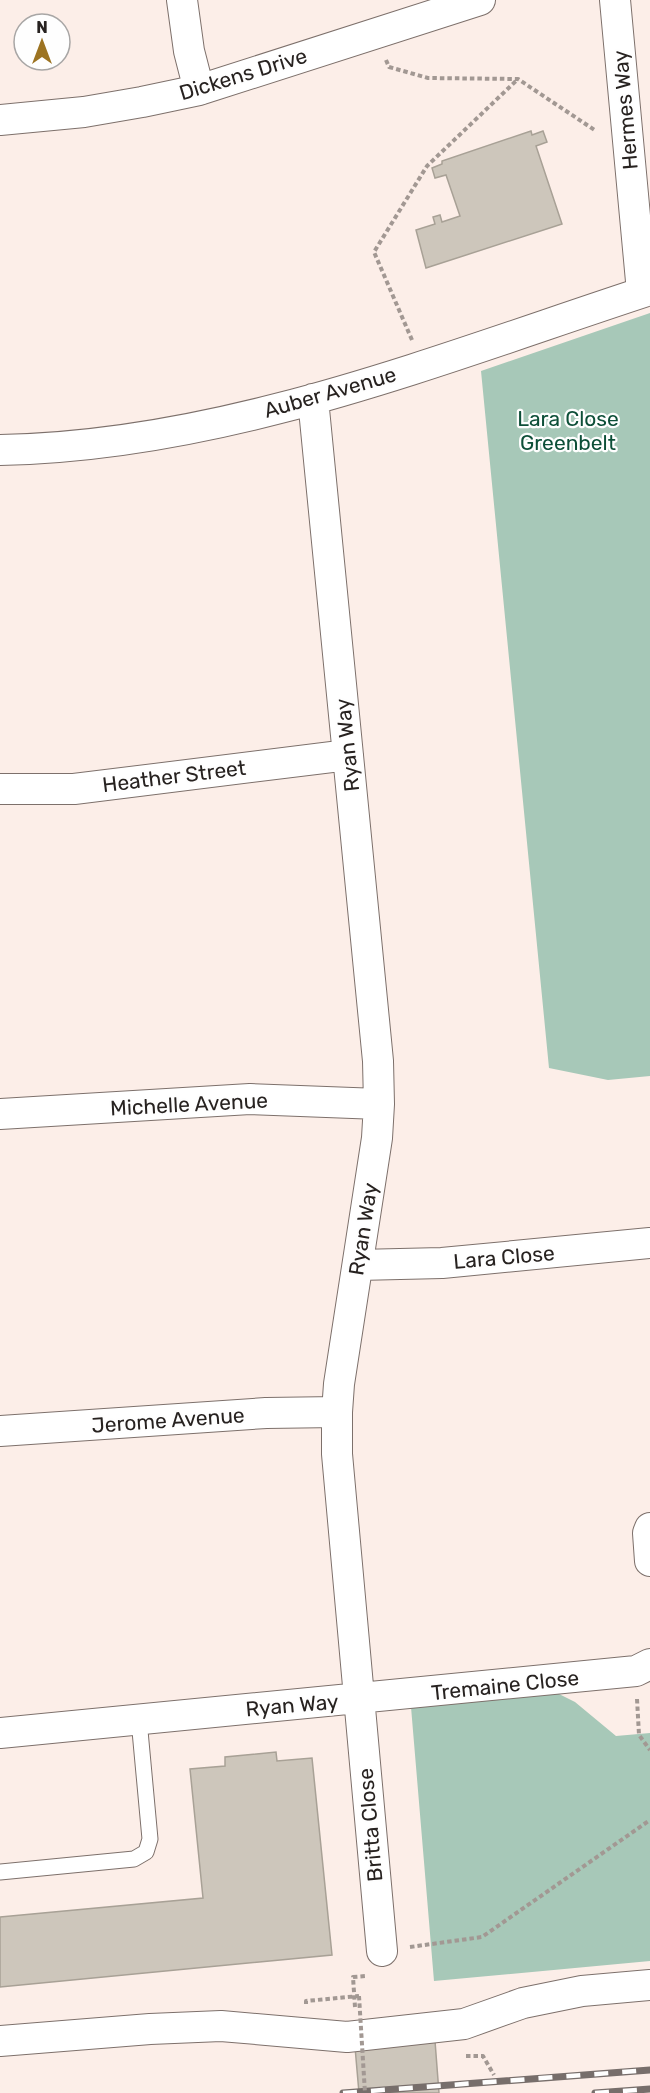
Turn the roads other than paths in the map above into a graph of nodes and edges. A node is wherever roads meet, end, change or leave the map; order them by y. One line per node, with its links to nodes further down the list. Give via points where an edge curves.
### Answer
1 (182, 0): 4 (street, via 189,51)
2 (480, 0): 4 (street, Dickens Drive)
3 (615, 0): 6 (street, Hermes Way)
4 (200, 90): 5 (street, Dickens Drive, via 84,112)
5 (0, 120)
6 (646, 291): 7 (street, Auber Avenue)
7 (313, 399): 8 (street, Auber Avenue, via 164,434); 9 (street, Ryan Way)
8 (0, 450)
9 (348, 754): 10 (street, Heather Street, via 74,789); 11 (street, Ryan Way)
10 (0, 789)
11 (379, 1104): 12 (street, Michelle Avenue, via 250,1099); 14 (street, Ryan Way)
12 (0, 1114)
13 (650, 1243): 14 (street, Lara Close, via 442,1263)
14 (358, 1265): 15 (street, Ryan Way)
15 (337, 1412): 16 (street, Jerome Avenue); 20 (street, Ryan Way)
16 (0, 1431)
17 (650, 1528): 18 (street)
18 (650, 1562)
19 (643, 1668): 20 (street, Tremaine Close)
20 (359, 1699): 21 (street, Ryan Way); 24 (street, Britta Close)
21 (139, 1720): 22 (street, Ryan Way); 23 (lane, via 150,1839 146,1852 134,1859)
22 (0, 1733)
23 (0, 1872)
24 (378, 1963)
25 (650, 1985): 26 (street, via 582,1991 523,2003 464,2024 347,2037 220,2026)
26 (0, 2041)

